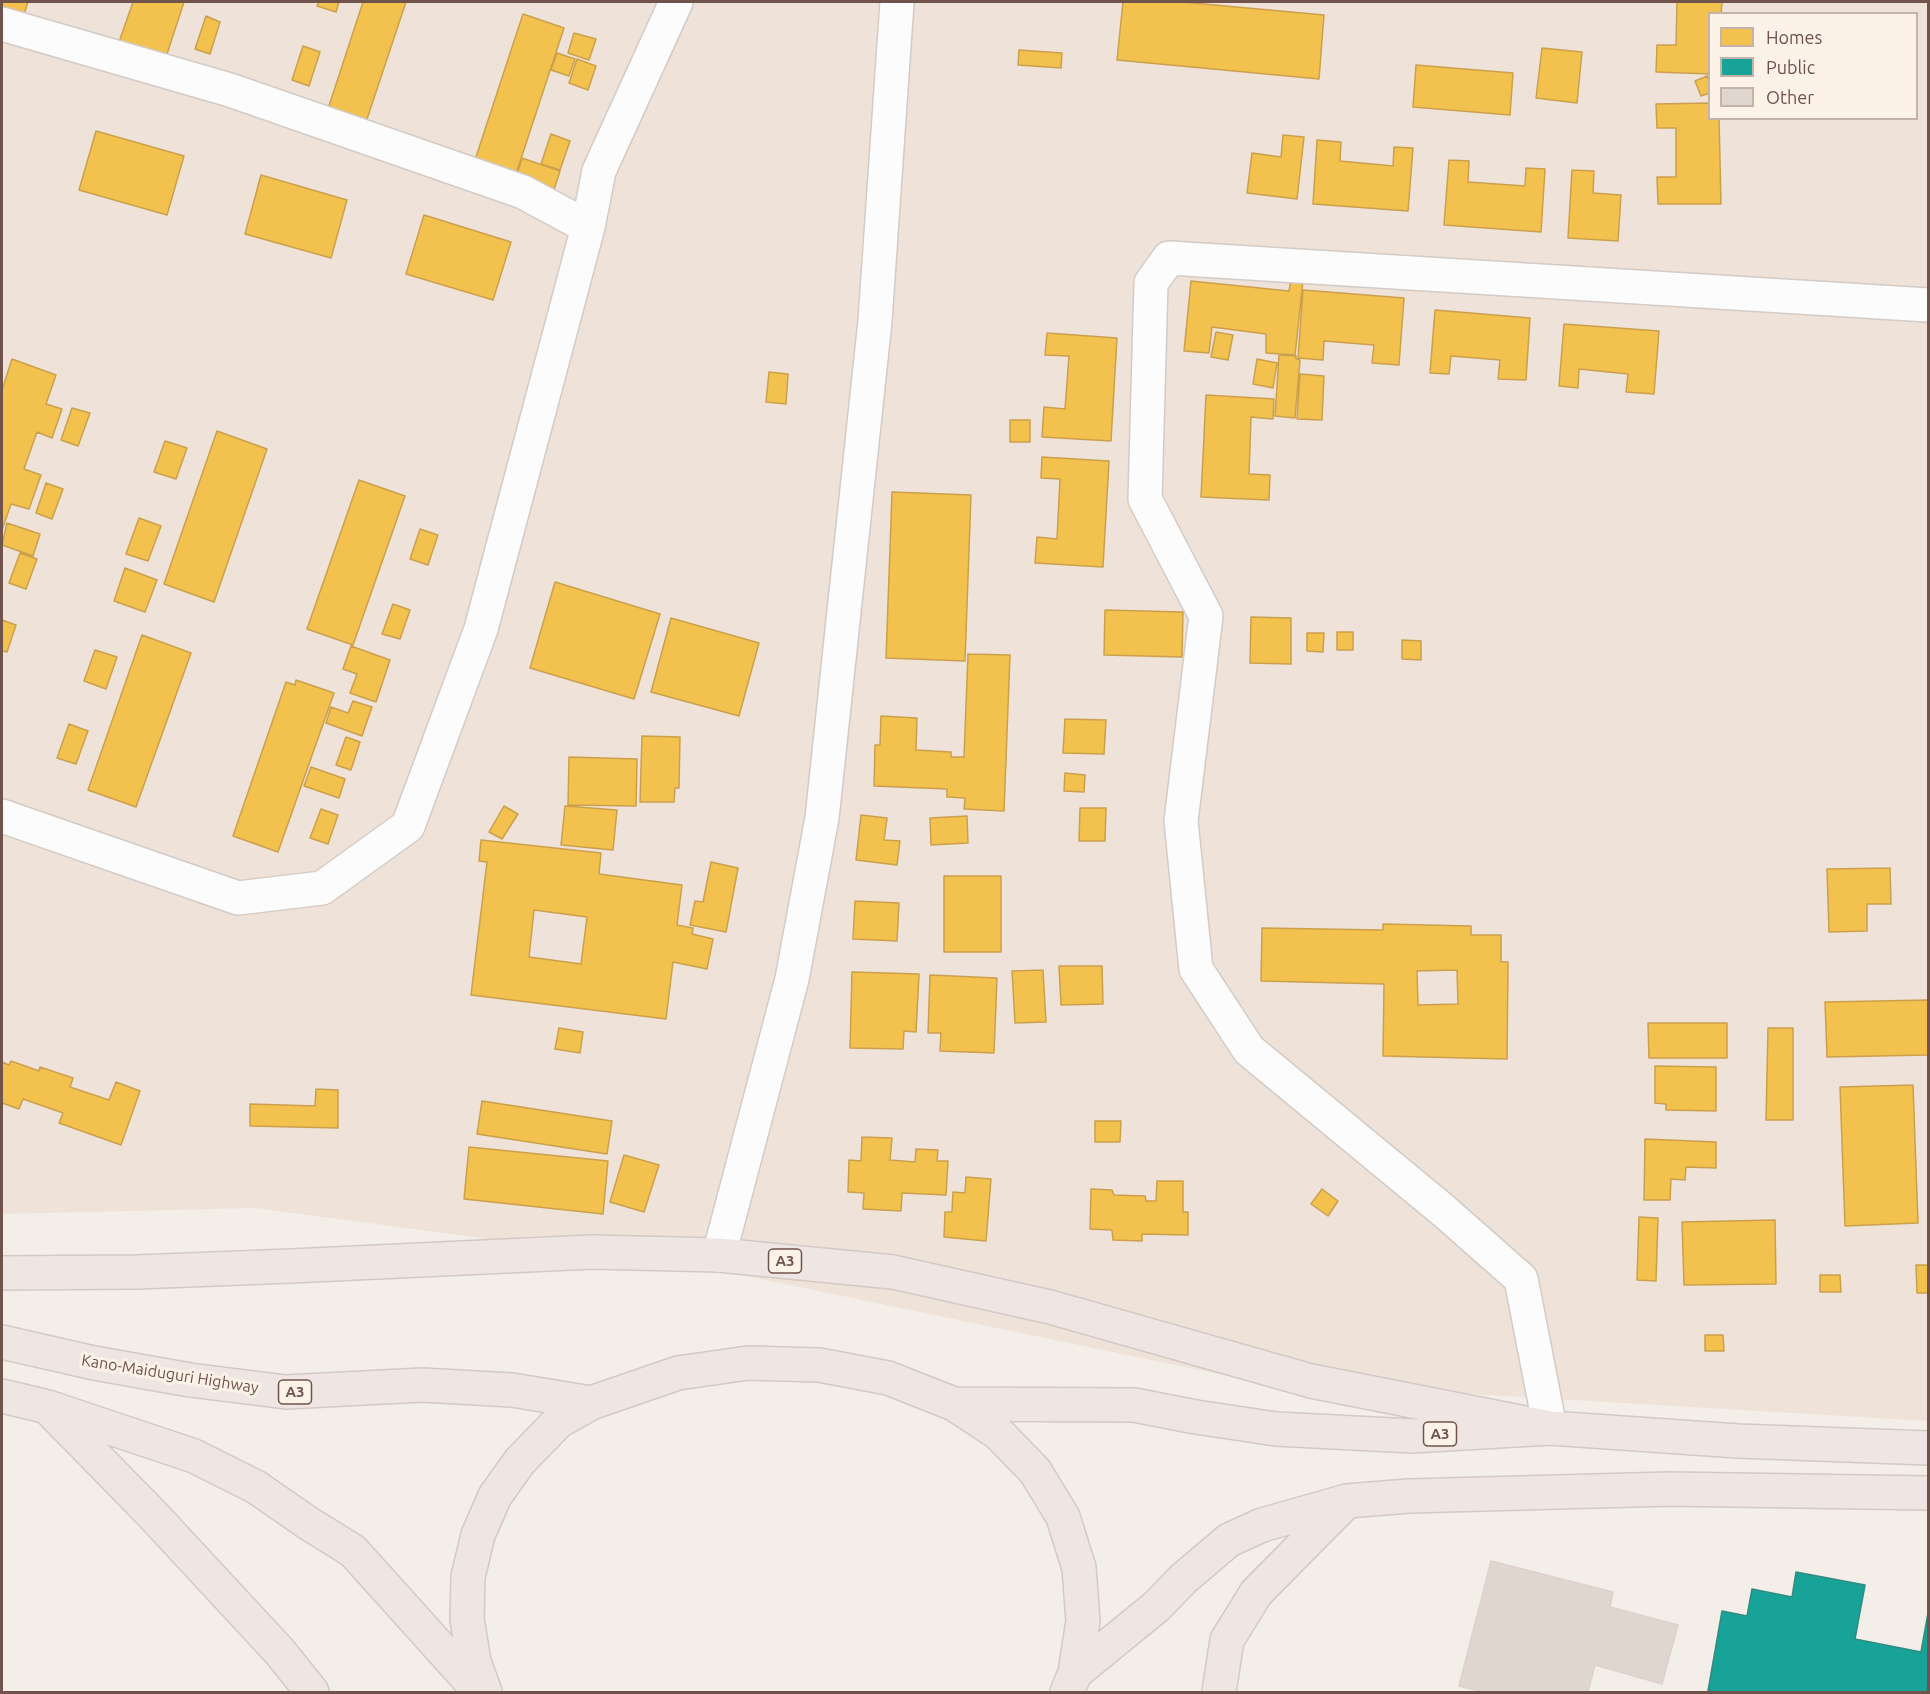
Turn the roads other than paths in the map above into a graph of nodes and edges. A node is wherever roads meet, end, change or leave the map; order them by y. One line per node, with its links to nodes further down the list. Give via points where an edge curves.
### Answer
1 (676, 2): 4 (street, via 599,171)
2 (897, 2): 7 (street, via 875,321 822,819 792,979)
3 (2, 24): 4 (street, via 230,90 522,192)
4 (588, 227): 6 (street, via 481,629 408,826 322,888 238,898)
5 (1929, 305): 14 (street, via 1169,258 1151,283 1145,499 1206,616 1181,821 1196,969 1249,1050 1521,1279)
6 (2, 816)
7 (719, 1255): 8 (highway, A3, via 592,1251 279,1267); 14 (highway, A3, via 893,1272 1050,1307 1311,1381)
8 (2, 1273)
9 (2, 1342): 11 (highway, Kano-Maiduguri Highway / A3, via 115,1367 286,1392 422,1385 512,1390)
10 (2, 1395): 13 (highway)
11 (591, 1403): 12 (highway, A3, via 678,1373 748,1363 819,1365 888,1378); 21 (highway, A3, via 559,1421 520,1461 495,1496 478,1535 468,1577 467,1619 474,1662)
12 (954, 1404): 14 (highway, A3, via 1134,1405 1276,1429 1412,1436); 18 (highway, A3, via 998,1433 1035,1471 1063,1517 1079,1568 1083,1621)
13 (48, 1407): 19 (highway, via 280,1652); 20 (highway, via 194,1456 256,1487 353,1551)
14 (1550, 1428): 15 (highway, A3, via 1738,1441)
15 (1929, 1448)
16 (1929, 1494): 17 (highway, A3, via 1670,1489)
17 (1347, 1501): 18 (highway, A3, via 1262,1525 1229,1540); 22 (highway, via 1256,1593 1227,1640)
18 (1071, 1683)
19 (312, 1692)
20 (480, 1692)
21 (485, 1692)
22 (1219, 1692)

